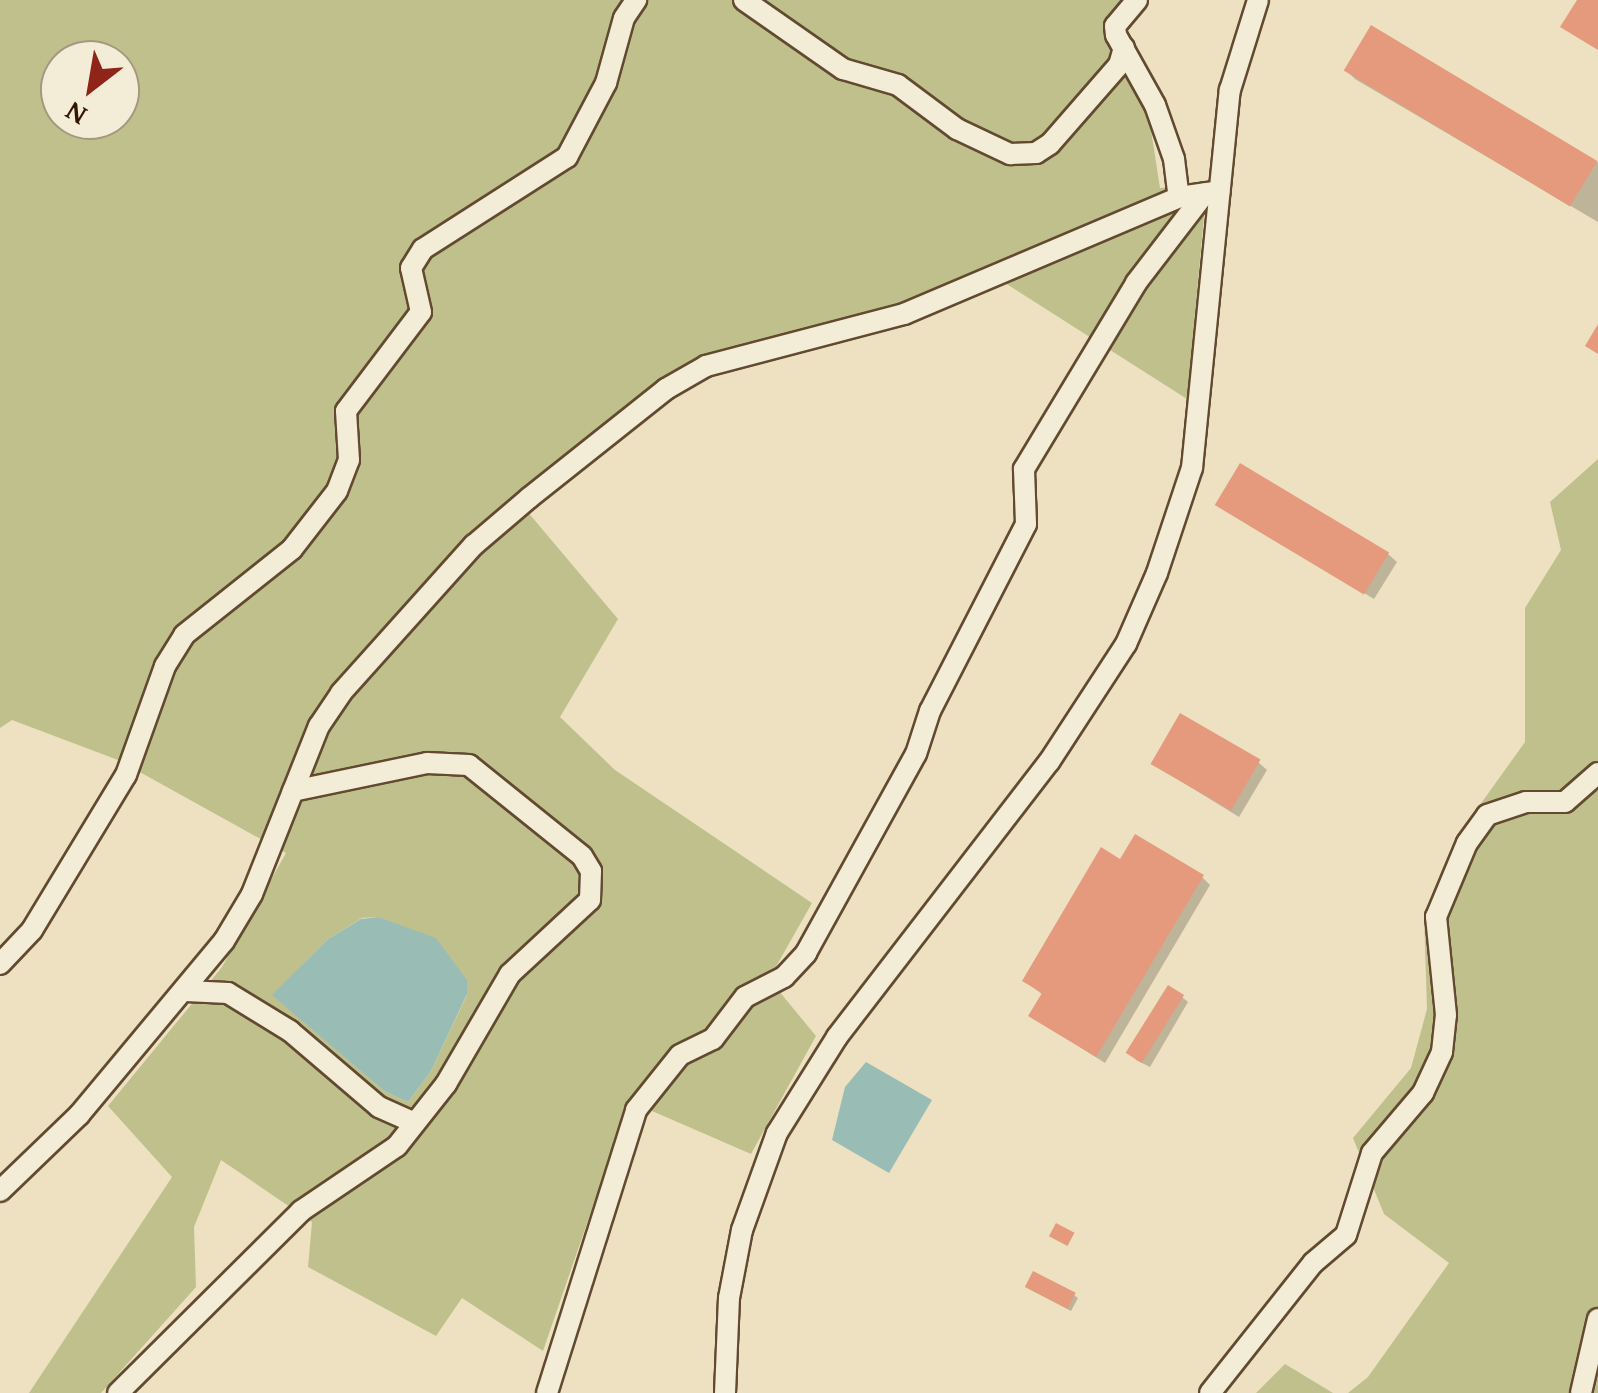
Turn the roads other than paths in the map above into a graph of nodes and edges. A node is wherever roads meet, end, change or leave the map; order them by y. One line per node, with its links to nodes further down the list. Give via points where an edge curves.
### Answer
1 (636, 0): 10 (street, via 624,18 606,83 567,157 423,249 411,268 421,312 346,410 349,460 337,491 292,549 184,635 165,666 126,775 32,930)
2 (744, 0): 5 (street, via 844,69 898,85 957,129 1010,154 1036,153 1050,144 1118,65)
3 (1137, 0): 5 (street, via 1115,26)
4 (1258, 0): 6 (street, via 1230,90)
5 (1124, 48): 7 (street, via 1155,105)
6 (1212, 192): 7 (street); 16 (street, via 1136,283 1024,469 1026,524 930,711 916,754 806,953 784,977 745,997 713,1039 680,1055 636,1110); 17 (street, via 1203,402 1184,497 1157,574 1126,644 1049,762 836,1037 785,1118 742,1230 729,1298)
7 (1179, 197): 9 (street, via 904,314 730,356 666,389 474,546 341,693 318,726)
8 (1598, 773): 18 (street, via 1564,802 1526,802 1488,815 1467,843 1436,917 1446,1015 1442,1052 1423,1093 1372,1153 1346,1235 1313,1263)
9 (293, 791): 11 (street, via 252,894); 12 (street, via 427,762 469,765 582,856 591,871 590,900 510,974)
10 (0, 964)
11 (186, 992): 12 (street, via 228,993 290,1031 379,1107); 13 (street, via 78,1115)
12 (415, 1123): 15 (street, via 397,1146 302,1211)
13 (0, 1191)
14 (1598, 1319): 19 (street)
15 (118, 1393)
16 (547, 1393)
17 (725, 1393)
18 (1210, 1393)
19 (1581, 1393)

